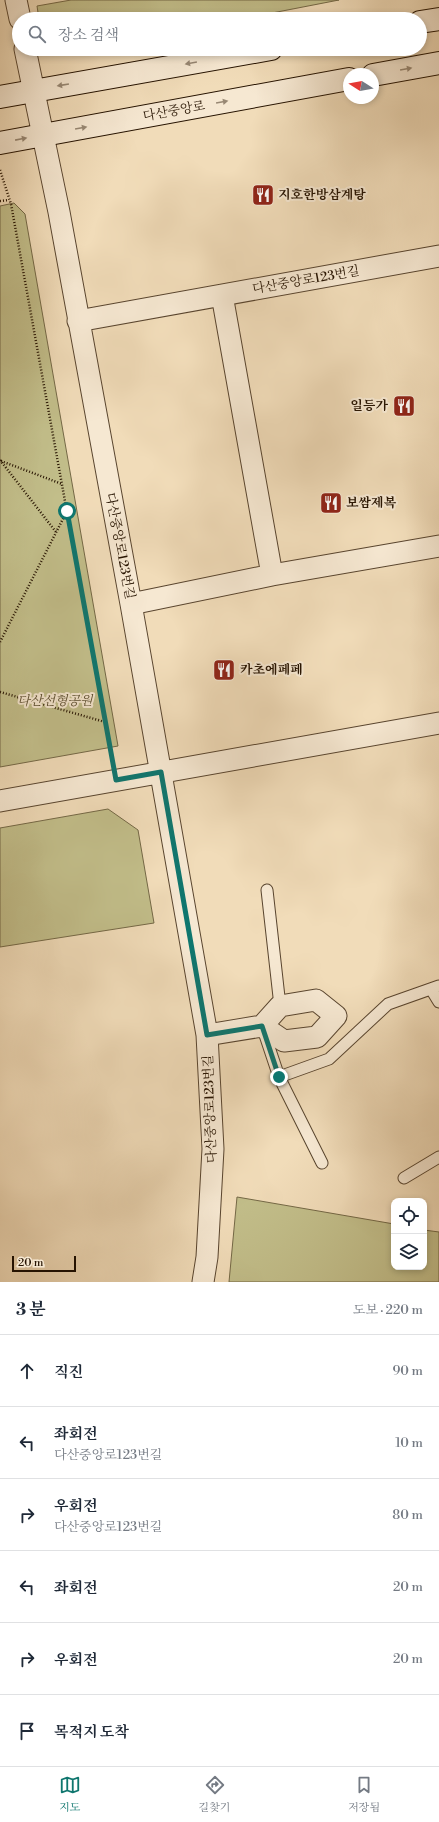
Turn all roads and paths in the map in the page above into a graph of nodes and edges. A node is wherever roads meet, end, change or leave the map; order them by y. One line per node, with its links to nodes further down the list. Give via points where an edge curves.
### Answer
1 (16, 0): 2 (street)
2 (19, 12)
3 (439, 19): 4 (street)
4 (427, 21)
5 (26, 56): 10 (street, 다산중앙로123번길)
6 (230, 56): 10 (street, one-way to 10)
7 (439, 63): 8 (street, one-way to 7)
8 (379, 74)
9 (343, 80): 12 (street, 다산중앙로, one-way to 9)
10 (32, 90): 11 (street); 12 (street, 다산중앙로123번길)
11 (0, 97)
12 (42, 135): 13 (street, 다산중앙로, one-way to 12); 19 (street, 다산중앙로123번길, via 59,212)
13 (0, 143)
14 (0, 170): 15 (path)
15 (9, 200): 16 (path); 21 (path)
16 (0, 201)
17 (439, 256): 18 (street, 다산중앙로123번길)
18 (222, 295): 19 (street, 다산중앙로123번길); 25 (street)
19 (78, 321): 26 (street, 다산중앙로123번길)
20 (0, 460): 21 (path); 23 (path)
21 (62, 484): 22 (path)
22 (67, 511): 23 (path); 29 (path)
23 (56, 532): 27 (path)
24 (439, 546): 25 (street)
25 (272, 575): 26 (street)
26 (131, 604): 31 (street, 다산중앙로123번길)
27 (0, 642)
28 (0, 692): 29 (path)
29 (105, 722): 32 (path)
30 (439, 723): 31 (street)
31 (161, 772): 32 (street); 39 (street, 다산중앙로123번길)
32 (116, 780): 33 (street)
33 (0, 801)
34 (267, 890): 37 (lane)
35 (435, 988): 36 (lane); 40 (lane, via 388,1004 329,1059)
36 (439, 1002)
37 (280, 1006): 38 (street); 38 (street, via 316,1000 336,1016 318,1037 284,1042)
38 (262, 1026): 39 (street); 40 (lane)
39 (207, 1035): 44 (street, 다산중앙로123번길, via 213,1149 207,1257)
40 (279, 1077): 42 (lane)
41 (439, 1157): 43 (lane)
42 (322, 1163)
43 (404, 1178)
44 (203, 1282)

